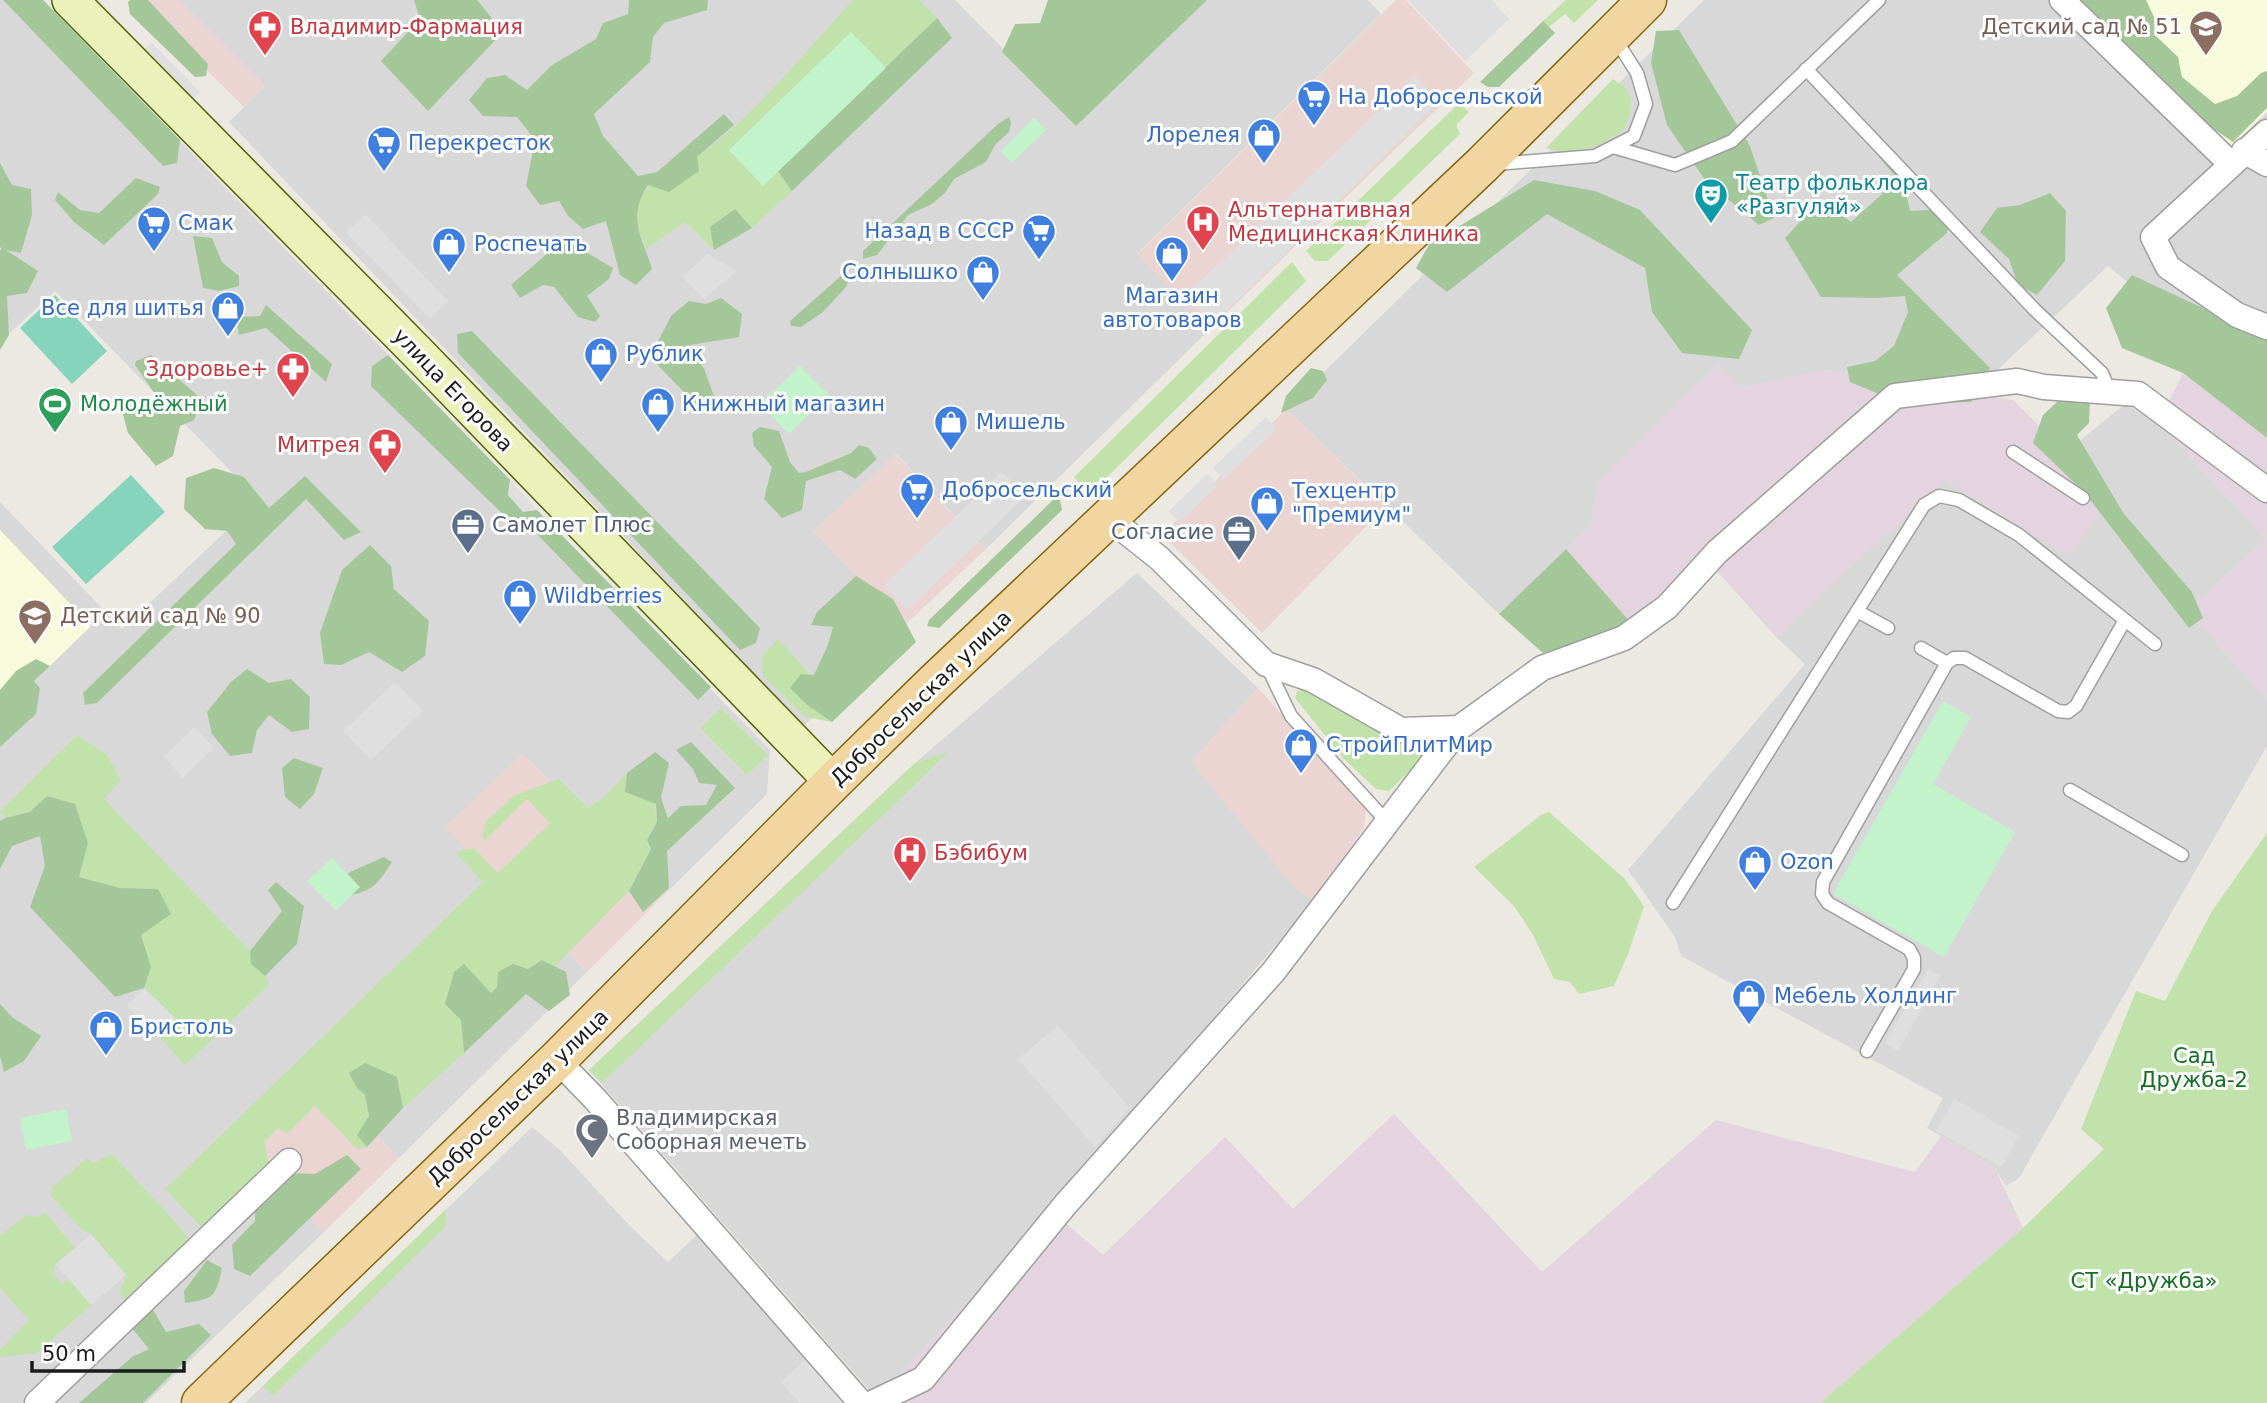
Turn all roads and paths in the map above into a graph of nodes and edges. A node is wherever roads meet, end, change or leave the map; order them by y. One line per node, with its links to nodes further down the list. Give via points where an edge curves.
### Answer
1 (70, 0): 26 (main road, улица Егорова)
2 (1647, 0): 5 (main road, Добросельская улица)
3 (1879, 0): 6 (lane)
4 (2062, 0): 9 (street)
5 (1612, 34): 8 (lane, via 1637,73 1646,104 1634,136); 11 (main road, Добросельская улица)
6 (1807, 69): 8 (lane, via 1732,141 1675,165); 13 (lane, via 2035,310 2102,373)
7 (2267, 132): 9 (street)
8 (1613, 147): 11 (lane, via 1595,156)
9 (2238, 158): 10 (street); 12 (street, via 2153,237 2168,267 2237,315)
10 (2267, 164)
11 (1482, 165): 17 (main road, Добросельская улица)
12 (2267, 327)
13 (2110, 392): 15 (street, via 2138,394); 25 (street, via 2017,382 1895,396 1717,552 1667,607 1624,638 1542,668)
14 (2013, 452): 16 (lane)
15 (2267, 490)
16 (2082, 498)
17 (1110, 519): 24 (street, via 1159,558); 26 (main road, Добросельская улица)
18 (1857, 611): 19 (lane, via 1924,505 1932,498 1947,496 2019,535); 20 (lane); 30 (lane)
19 (2125, 620): 21 (lane); 23 (lane, via 2076,706 2068,712 2058,711 1965,658 1954,657)
20 (1888, 628)
21 (2155, 644)
22 (1921, 648): 23 (lane)
23 (1947, 663): 31 (lane, via 1823,882 1822,894 1828,903 1909,949 1914,958 1913,968)
24 (1266, 664): 25 (street, via 1312,680 1401,730); 28 (lane, via 1291,716)
25 (1459, 728): 28 (street)
26 (833, 782): 32 (main road, Добросельская улица)
27 (2070, 790): 29 (lane)
28 (1387, 822): 37 (street, via 1274,971 1065,1205 923,1378)
29 (2182, 855)
30 (1673, 903)
31 (1867, 1051)
32 (557, 1060): 35 (main road, Добросельская улица); 36 (street)
33 (289, 1161): 34 (street)
34 (37, 1403)
35 (201, 1403)
36 (861, 1403)
37 (873, 1403)

